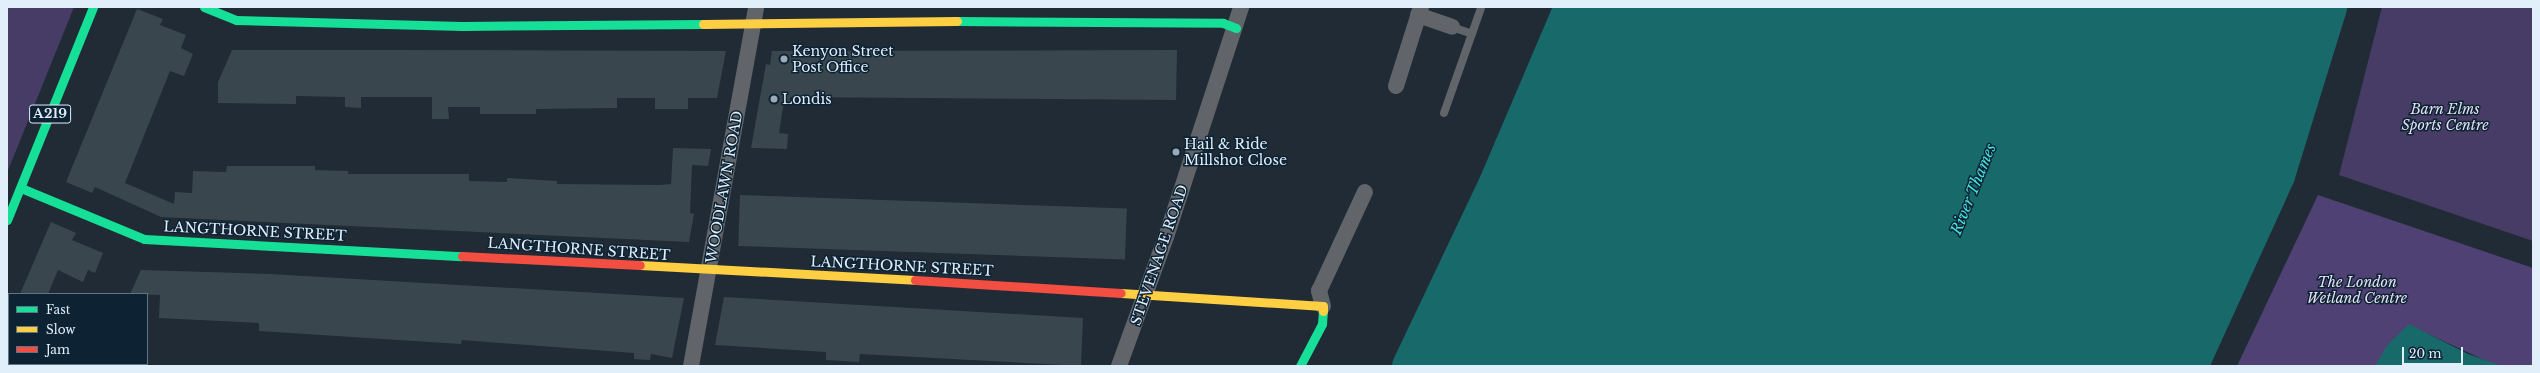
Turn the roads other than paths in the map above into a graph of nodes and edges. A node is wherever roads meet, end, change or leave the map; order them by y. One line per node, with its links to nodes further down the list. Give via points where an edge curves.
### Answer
1 (93, 7): 13 (street, A219)
2 (204, 7): 7 (street, via 236,20 462,26)
3 (756, 7): 7 (street, WOODLAWN ROAD)
4 (1242, 7): 9 (street, STEVENAGE ROAD)
5 (1481, 8): 10 (lane)
6 (1420, 11): 8 (street); 11 (street)
7 (754, 24): 9 (street, via 1004,20 1223,23); 16 (street, WOODLAWN ROAD)
8 (1452, 27): 10 (lane)
9 (1236, 28): 17 (street, STEVENAGE ROAD)
10 (1472, 34): 12 (lane)
11 (1396, 86)
12 (1444, 113)
13 (21, 188): 15 (street, A219); 16 (street, LANGTHORNE STREET, via 144,239)
14 (1365, 192): 18 (street, via 1319,291)
15 (7, 220)
16 (708, 272): 17 (street, LANGTHORNE STREET); 19 (street, WOODLAWN ROAD)
17 (1146, 294): 18 (street, LANGTHORNE STREET); 20 (street, STEVENAGE ROAD)
18 (1323, 306): 21 (street, via 1322,324)
19 (691, 366)
20 (1119, 366)
21 (1300, 366)

